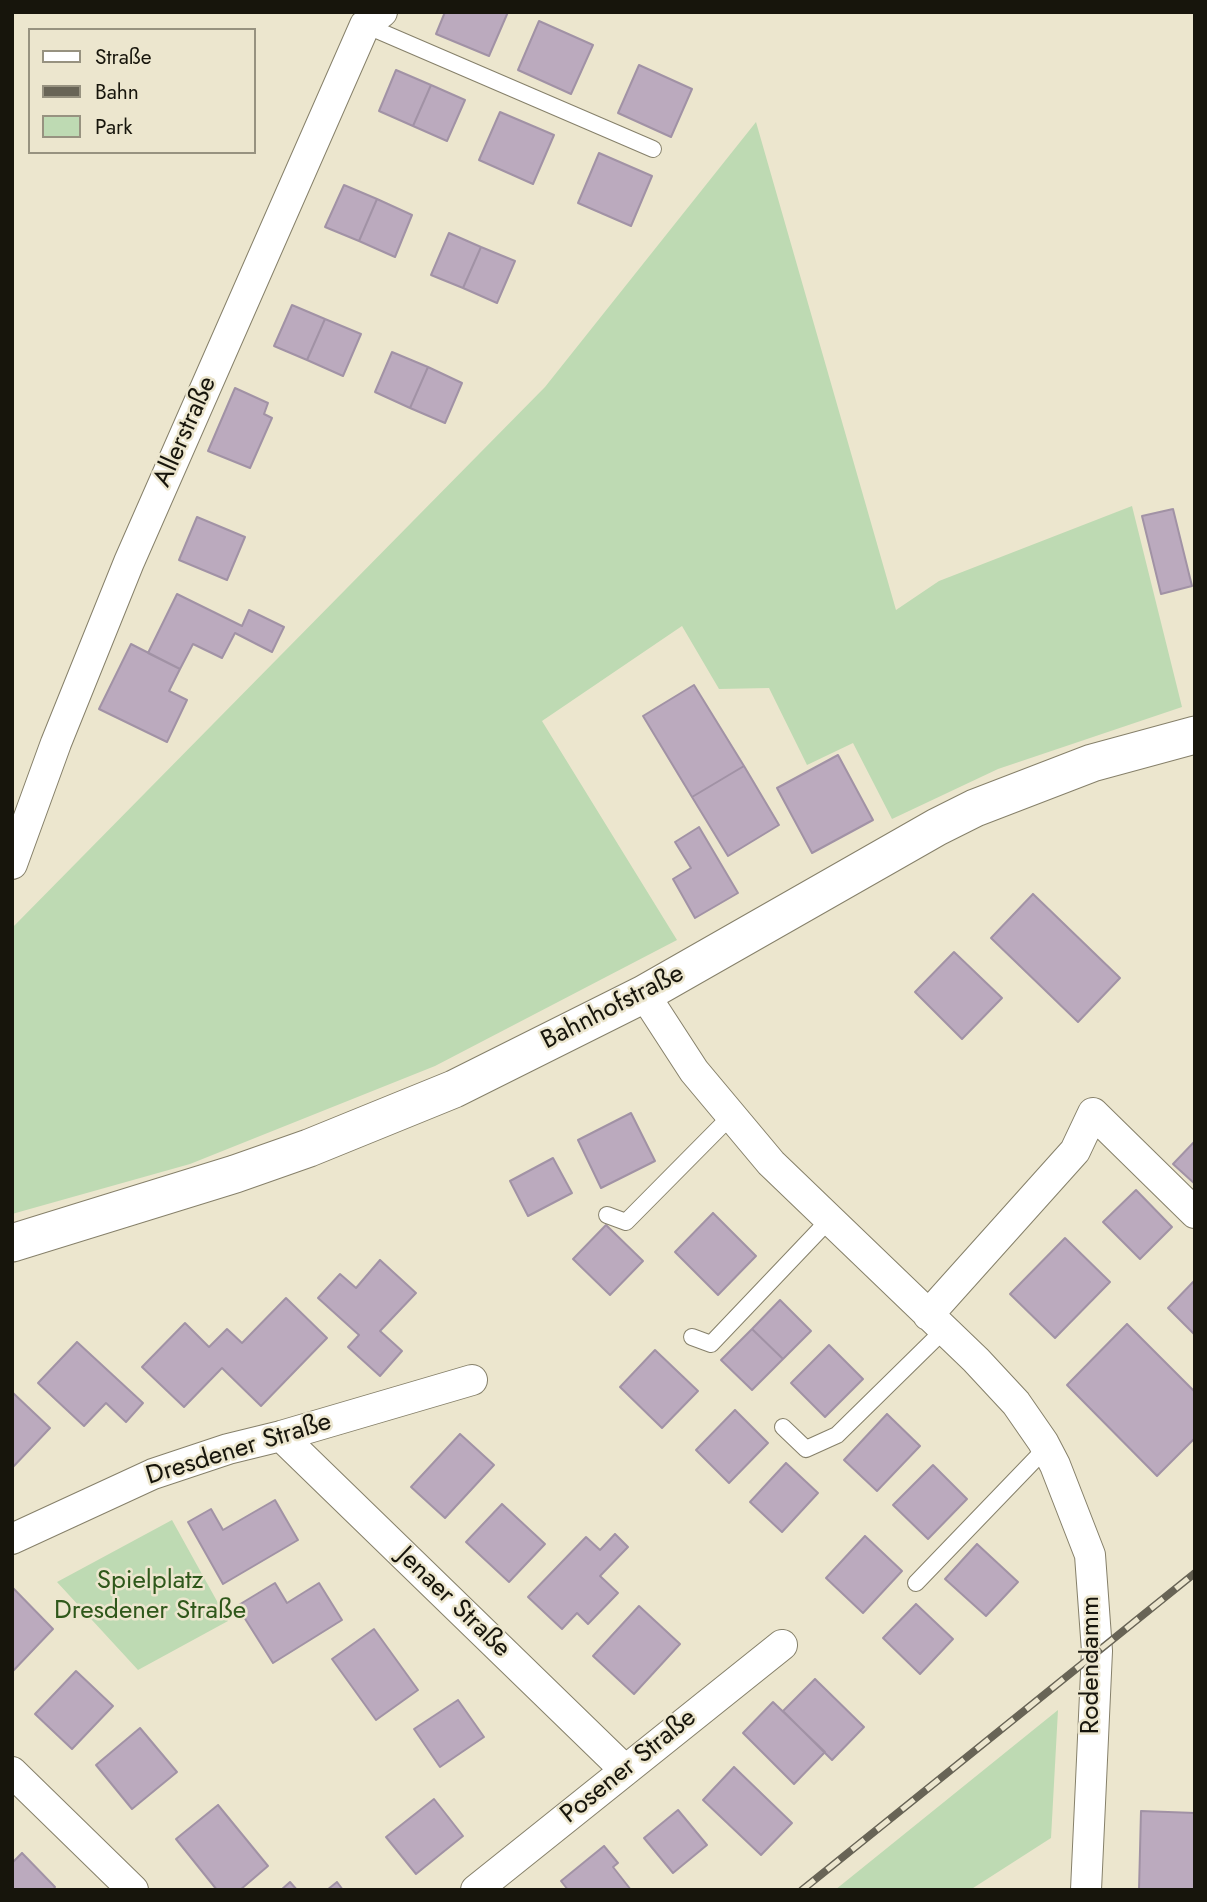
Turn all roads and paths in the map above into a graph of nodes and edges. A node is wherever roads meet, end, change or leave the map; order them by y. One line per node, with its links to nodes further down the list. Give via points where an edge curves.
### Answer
1 (374, 19): 2 (lane); 4 (street, Allerstraße, via 129,562)
2 (653, 149)
3 (1195, 735): 5 (street, Bahnhofstraße, via 1092,763 975,808)
4 (12, 864)
5 (645, 994): 6 (street, Rodendamm, via 694,1071); 10 (street, Bahnhofstraße, via 454,1089 309,1148)
6 (732, 1116): 8 (lane, via 626,1223); 9 (street, Rodendamm, via 771,1163)
7 (1195, 1213): 11 (street, via 1093,1113 1075,1151)
8 (607, 1215)
9 (829, 1220): 11 (street, Rodendamm); 12 (lane, via 711,1344)
10 (12, 1243)
11 (936, 1322): 14 (lane, via 837,1435 806,1449); 16 (street, Rodendamm, via 1016,1403)
12 (692, 1337)
13 (472, 1380): 15 (street, Dresdener Straße)
14 (783, 1427)
15 (281, 1436): 17 (street, Dresdener Straße, via 153,1474); 20 (street, Jenaer Straße)
16 (1046, 1448): 18 (lane); 24 (street, Rodendamm, via 1090,1555 1097,1651)
17 (12, 1539)
18 (916, 1583)
19 (782, 1645): 20 (street, Posener Straße)
20 (625, 1770): 23 (street, Posener Straße)
21 (12, 1772): 22 (street)
22 (133, 1890)
23 (476, 1890)
24 (1086, 1890)

